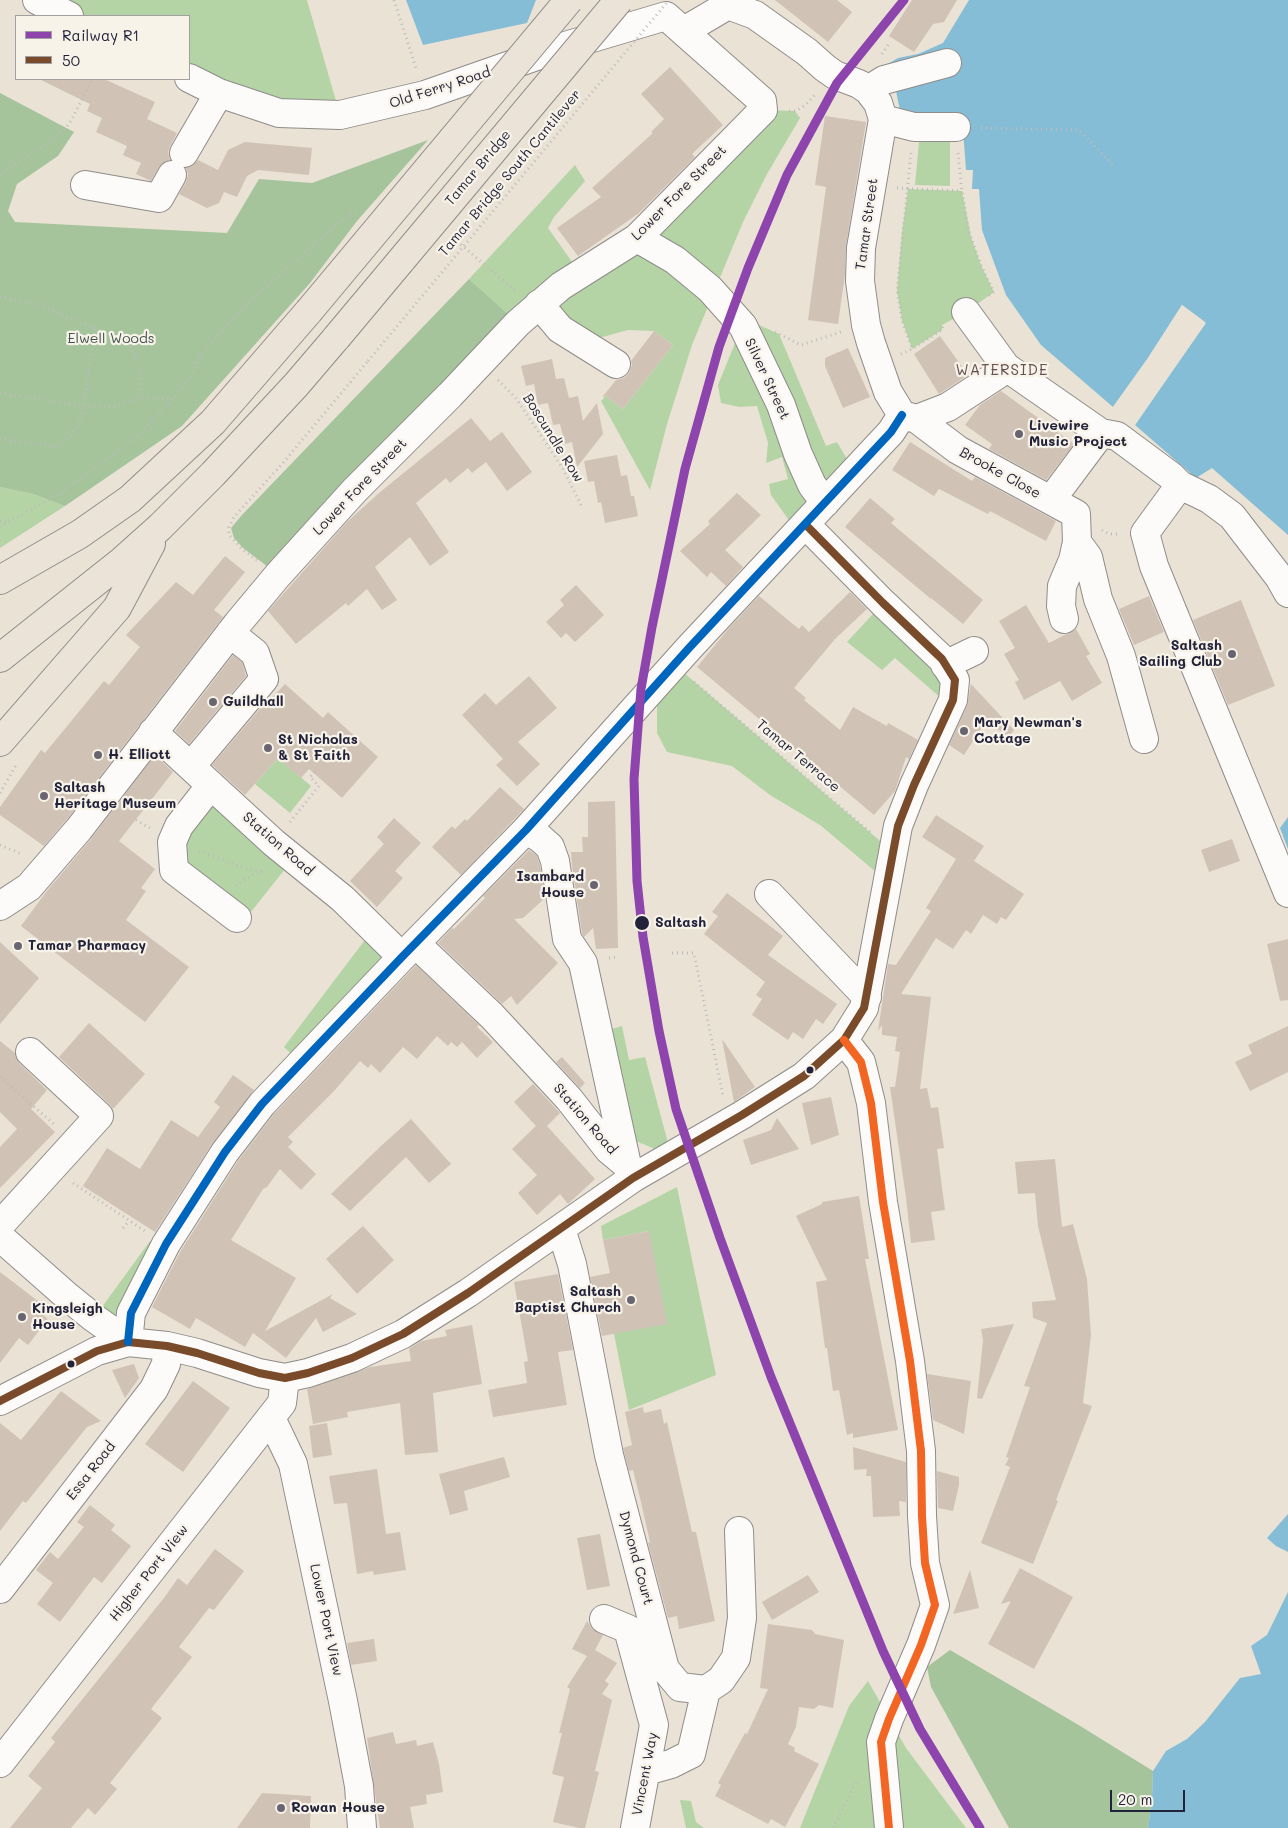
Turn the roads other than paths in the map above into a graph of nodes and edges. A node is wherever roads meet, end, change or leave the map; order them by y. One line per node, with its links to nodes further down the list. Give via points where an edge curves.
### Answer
1 (37, 0): 4 (street)
2 (569, 0): 27 (highway, bridge, via 213,422 130,499 80,534)
3 (619, 0): 25 (highway, Tamar Bridge, bridge, via 277,406)
4 (67, 15)
5 (684, 31): 8 (street, via 728,5 755,15 835,75); 9 (street, Old Ferry Road, via 666,16 562,47 425,95 340,115 279,113); 10 (street, Old Ferry Road, via 762,101)
6 (947, 63): 8 (street, via 884,80)
7 (190, 78): 9 (street, Old Ferry Road)
8 (868, 90): 11 (street, via 878,103)
9 (219, 93): 13 (street, via 159,198)
10 (763, 110): 14 (street, Lower Fore Street)
11 (883, 119): 12 (street, via 914,127); 19 (street, Tamar Street, via 861,256 860,281 866,325 888,392)
12 (956, 128)
13 (85, 185)
14 (637, 238): 15 (street, Lower Fore Street); 23 (street, Silver Street, via 675,260 710,289 742,326 781,405 812,485)
15 (539, 304): 17 (street, via 560,329); 30 (street, Lower Fore Street, via 354,490)
16 (966, 312): 18 (street)
17 (616, 364)
18 (1006, 367): 19 (street, via 948,407); 20 (street)
19 (910, 417): 22 (street, Brooke Close, via 958,450); 23 (street, via 891,432)
20 (1101, 433): 21 (street, via 1117,436); 22 (street)
21 (1180, 485): 28 (street, via 1209,499 1232,516); 40 (street, via 1145,532 1175,620)
22 (1051, 500): 26 (street, Brooke Close, via 1076,514)
23 (825, 503): 24 (street)
24 (806, 525): 33 (street); 39 (street)
25 (160, 527): 32 (highway); 36 (highway, via 117,608)
26 (1077, 542): 29 (street, via 1062,586); 35 (street, via 1088,557 1098,599 1121,656)
27 (0, 580)
28 (1288, 593)
29 (1064, 619)
30 (230, 633): 34 (street, Lower Fore Street); 37 (street, via 255,653 264,678)
31 (974, 651): 33 (street)
32 (0, 658)
33 (945, 665): 45 (street, via 955,680 953,700 898,826)
34 (153, 732): 37 (street, Station Road); 42 (street, Lower Fore Street, via 79,829 29,887)
35 (1144, 739)
36 (0, 742)
37 (191, 766): 38 (street, Station Road)
38 (211, 785): 43 (street, via 179,826 172,842 174,870); 44 (street, Station Road, via 284,851)
39 (526, 830): 44 (street); 48 (street, via 550,847 555,861 567,939 584,963)
40 (1288, 893)
41 (769, 894): 45 (street)
42 (0, 906)
43 (227, 910)
44 (409, 950): 48 (street, Station Road, via 492,1016 570,1099 609,1150); 52 (street, via 262,1104 224,1152 166,1244 131,1313)
45 (867, 997): 46 (street, via 864,1008)
46 (844, 1040): 48 (street, via 804,1076 735,1119); 65 (street, via 861,1062 872,1103 883,1202 910,1361 921,1451 924,1563 935,1605 881,1742)
47 (30, 1052): 49 (street, via 99,1116)
48 (638, 1170): 50 (street)
49 (0, 1225)
50 (561, 1229): 54 (street, via 403,1334 352,1358); 60 (street, Dymond Court, via 572,1264 608,1455 665,1669 680,1687)
51 (0, 1237): 52 (street, via 74,1303)
52 (128, 1342): 53 (street); 55 (street, via 97,1350)
53 (167, 1346): 54 (street); 58 (street, Essa Road, via 166,1364 154,1389)
54 (285, 1378): 56 (street, Higher Port View, via 282,1403)
55 (0, 1401)
56 (270, 1418): 61 (street, Higher Port View); 63 (street, Lower Port View, via 293,1464 343,1701 359,1786)
57 (739, 1531): 60 (street, via 742,1618 736,1658 721,1680)
58 (0, 1589)
59 (604, 1619): 62 (street, Vincent Way, via 628,1630 649,1706 654,1725)
60 (706, 1690): 62 (street, via 691,1754)
61 (0, 1763)
62 (646, 1771): 64 (street, Vincent Way)
63 (362, 1828)
64 (635, 1828)
65 (888, 1828)

